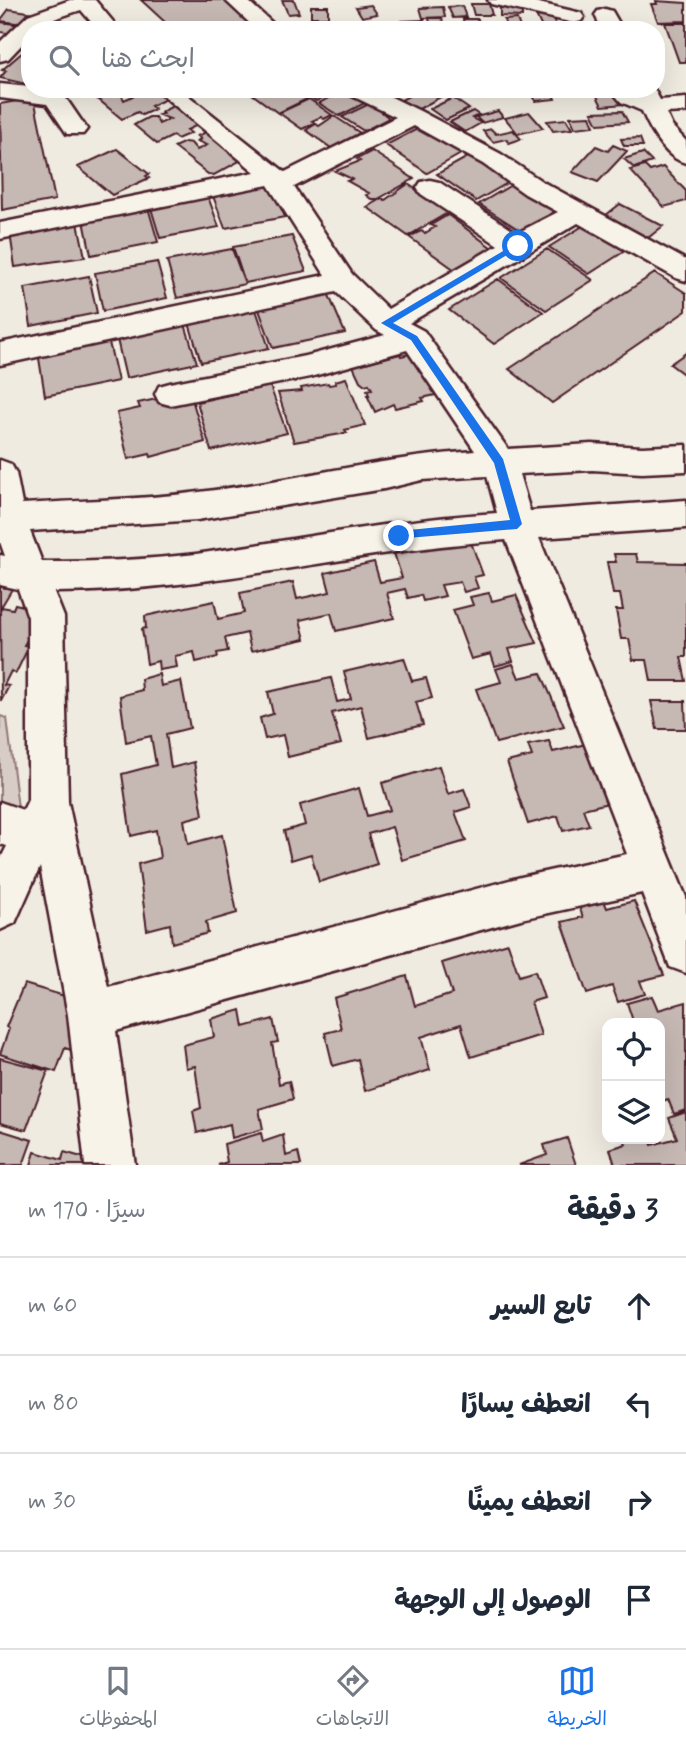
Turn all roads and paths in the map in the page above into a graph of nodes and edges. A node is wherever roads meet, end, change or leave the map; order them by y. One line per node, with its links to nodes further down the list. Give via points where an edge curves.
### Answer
1 (234, 0): 7 (street)
2 (498, 0): 4 (street)
3 (84, 1): 5 (street); 6 (street)
4 (575, 15)
5 (33, 21)
6 (102, 21)
7 (259, 21)
8 (21, 33): 9 (street)
9 (0, 54)
10 (0, 91): 11 (street)
11 (21, 93)
12 (52, 98): 18 (street)
13 (178, 98): 20 (street)
14 (375, 98): 17 (street)
15 (648, 98): 16 (street); 19 (street, via 661,128)
16 (686, 105)
17 (414, 117): 20 (street); 22 (street)
18 (75, 129)
19 (686, 156)
20 (279, 179): 23 (street); 26 (street)
21 (430, 188): 24 (street)
22 (580, 212): 24 (street); 25 (street)
23 (0, 230)
24 (518, 246): 27 (street)
25 (686, 272)
26 (342, 281): 27 (street); 29 (street)
27 (386, 323): 28 (street)
28 (414, 338): 30 (street, via 310,366); 32 (street)
29 (0, 354)
30 (170, 394)
31 (686, 458): 32 (street)
32 (499, 462): 35 (street, via 422,467 197,506); 36 (street)
33 (0, 473): 35 (street)
34 (686, 514): 36 (street)
35 (4, 518): 37 (street)
36 (517, 524): 37 (street, via 399,536 193,569 86,578); 39 (street)
37 (14, 574): 38 (street, via 46,617)
38 (27, 820): 40 (street); 42 (street)
39 (652, 870): 41 (street); 42 (street, via 521,898)
40 (0, 908)
41 (686, 951)
42 (91, 1015): 43 (street)
43 (110, 1165)

